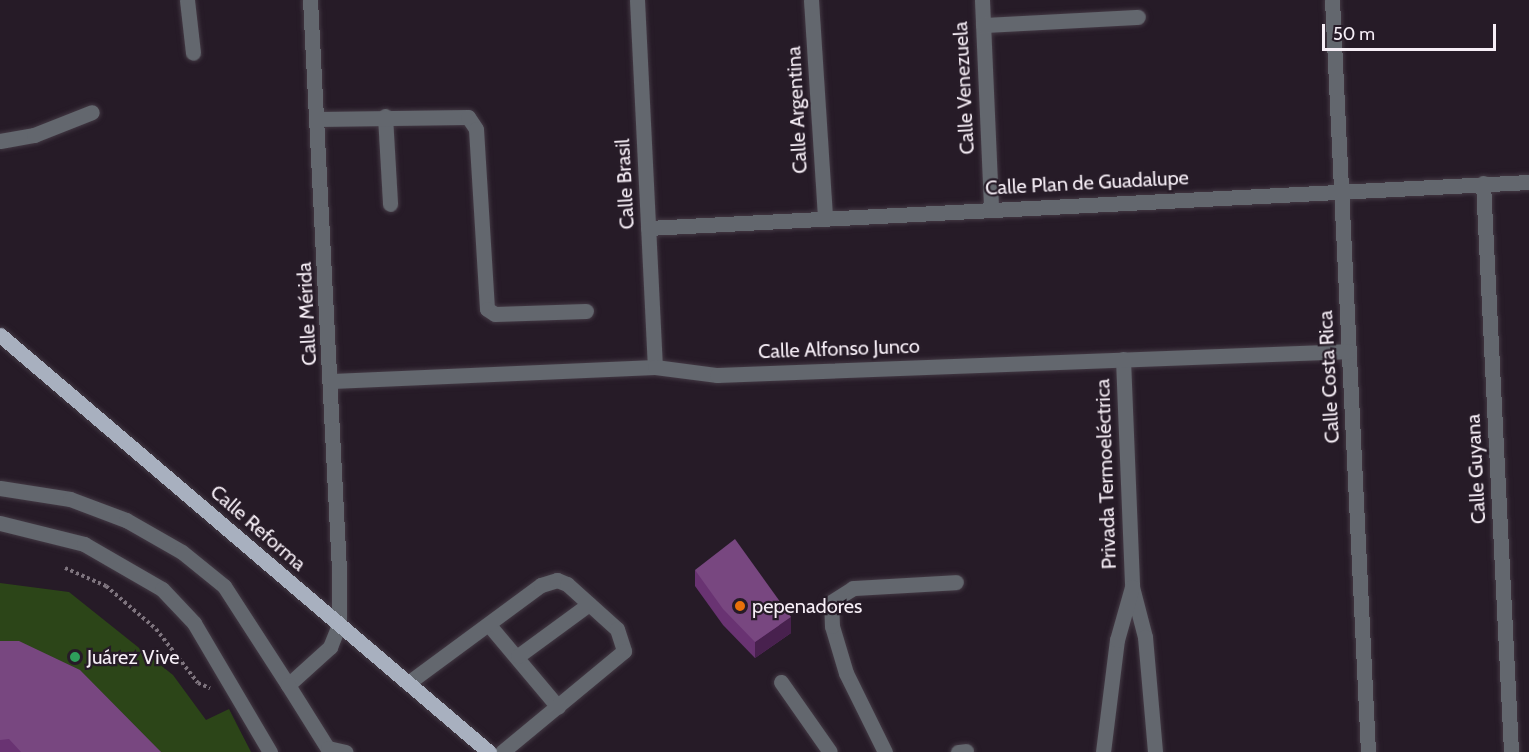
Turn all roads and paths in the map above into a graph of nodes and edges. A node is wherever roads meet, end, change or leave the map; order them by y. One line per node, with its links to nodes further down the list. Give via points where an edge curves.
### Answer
1 (187, 0): 9 (street)
2 (310, 0): 12 (street, Calle Mérida)
3 (637, 0): 20 (street, Calle Brasil)
4 (811, 0): 19 (street, Calle Argentina)
5 (982, 0): 8 (street, Calle Venezuela)
6 (1332, 0): 16 (street, Calle Costa Rica)
7 (1138, 17): 8 (street)
8 (982, 25): 18 (street, Calle Venezuela)
9 (193, 53)
10 (92, 112): 13 (street, via 34,135)
11 (386, 116): 12 (street); 17 (street); 21 (street, via 459,114 472,122 490,312)
12 (317, 119): 26 (street, Calle Mérida)
13 (0, 141)
14 (1529, 182): 15 (street, Calle Plan de Guadalupe)
15 (1483, 183): 16 (street, Calle Plan de Guadalupe); 53 (street, Calle Guyana)
16 (1341, 190): 18 (street, Calle Plan de Guadalupe); 23 (street, Calle Costa Rica)
17 (390, 204)
18 (991, 210): 19 (street, Calle Plan de Guadalupe)
19 (825, 217): 20 (street, Calle Plan de Guadalupe)
20 (648, 228): 25 (street, Calle Brasil)
21 (586, 311)
22 (0, 335): 33 (main road, Calle Reforma)
23 (1349, 351): 24 (street, Calle Alfonso Junco); 52 (street, Calle Costa Rica)
24 (1123, 359): 25 (street, Calle Alfonso Junco, via 717,375); 31 (street, Privada Termoeléctrica)
25 (655, 366): 26 (street, Calle Alfonso Junco)
26 (332, 381): 33 (street, Calle Mérida)
27 (0, 488): 38 (street, via 70,499 126,520 182,552 224,586)
28 (0, 524): 39 (street, via 84,544 162,589 194,623)
29 (65, 567): 39 (path, via 106,586 156,629 198,683)
30 (956, 582): 48 (street, via 853,588 831,602 832,626 846,673)
31 (1132, 587): 50 (street, Privada Termoeléctrica, via 1117,640); 51 (street, Privada Termoeléctrica, via 1145,637)
32 (590, 604): 34 (street, via 567,584 549,581); 35 (street); 40 (street, via 617,629 624,651)
33 (339, 625): 37 (main road, Calle Reforma); 38 (street, via 315,666)
34 (489, 625): 35 (street); 37 (street)
35 (518, 656): 40 (street)
36 (781, 682): 47 (street)
37 (408, 683): 45 (main road, Calle Reforma)
38 (288, 685): 41 (street)
39 (236, 698): 43 (street)
40 (558, 707): 46 (street)
41 (329, 750): 44 (street)
42 (966, 751): 49 (street)
43 (270, 752)
44 (346, 752)
45 (489, 752)
46 (502, 752)
47 (830, 752)
48 (885, 752)
49 (958, 752)
50 (1103, 752)
51 (1155, 752)
52 (1368, 752)
53 (1511, 752)

